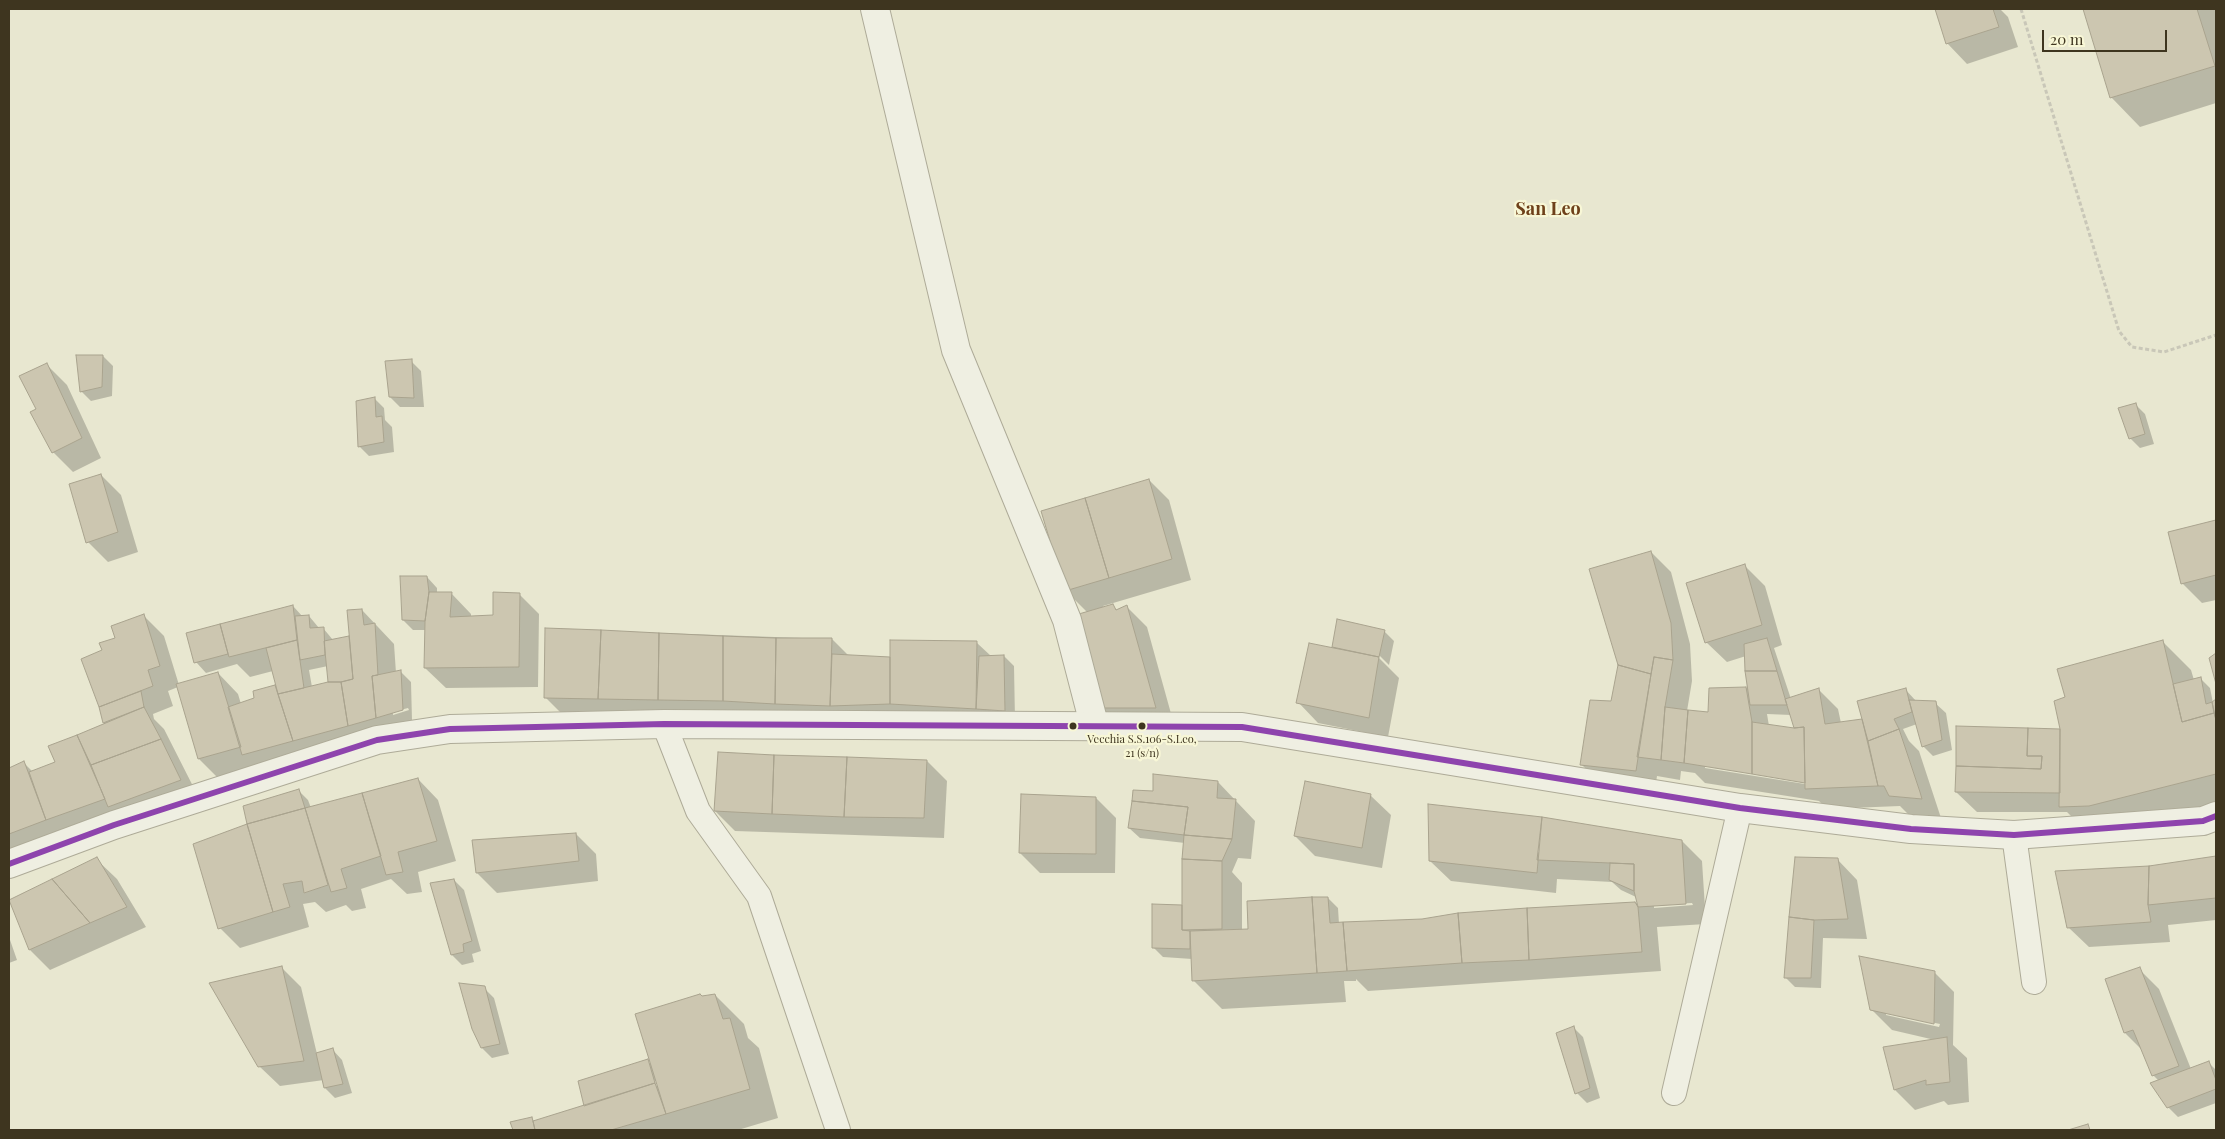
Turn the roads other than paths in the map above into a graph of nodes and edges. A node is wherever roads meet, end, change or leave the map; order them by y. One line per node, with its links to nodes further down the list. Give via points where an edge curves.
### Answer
1 (875, 9): 3 (street, via 956,350 1067,620)
2 (664, 724): 3 (street); 7 (street, via 450,729 377,740 114,825); 10 (lane, via 698,811 759,896)
3 (1094, 724): 4 (street, via 1242,727)
4 (1740, 808): 6 (street, via 1911,828); 9 (lane)
5 (2216, 816): 6 (street, via 2203,820)
6 (2014, 835): 8 (lane)
7 (9, 864)
8 (2034, 982)
9 (1674, 1093)
10 (838, 1130)

